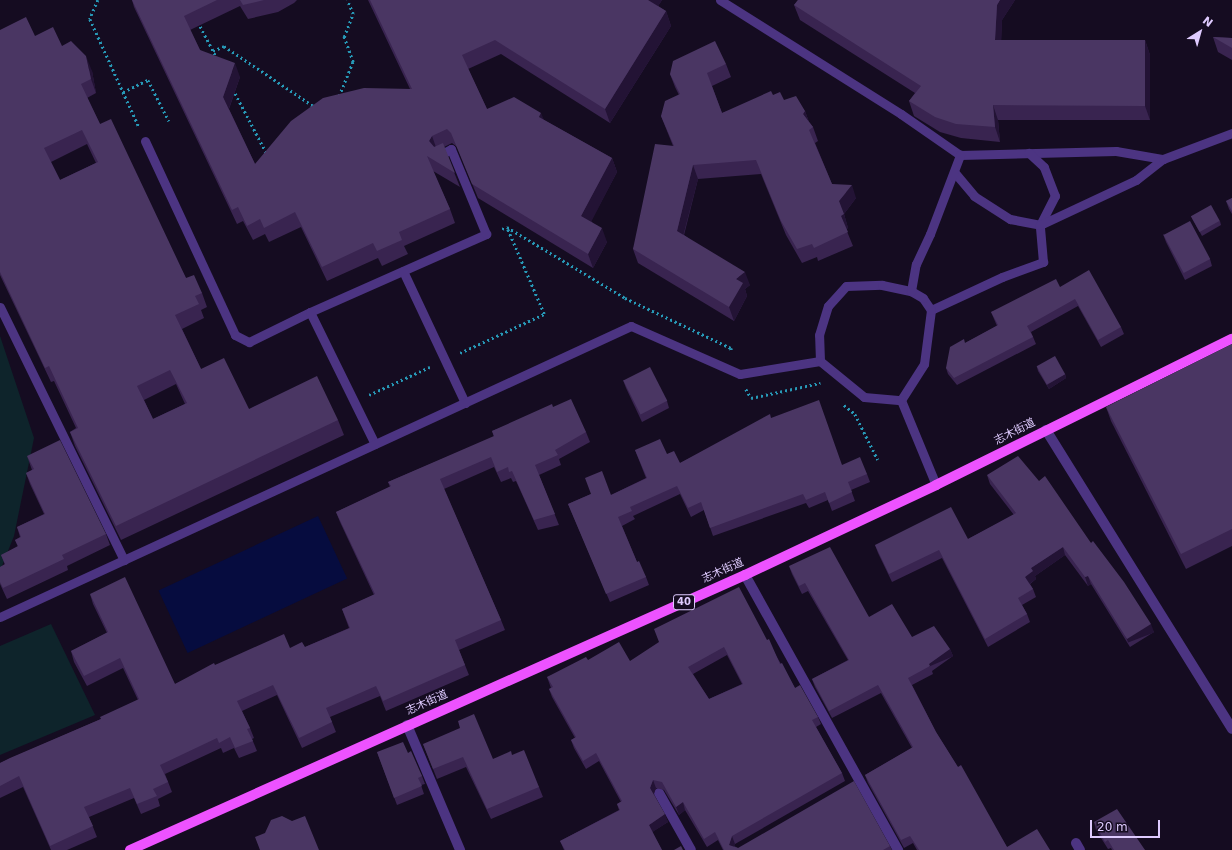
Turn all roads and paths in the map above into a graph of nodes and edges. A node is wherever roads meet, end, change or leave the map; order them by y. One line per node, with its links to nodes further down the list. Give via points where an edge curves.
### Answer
1 (98, 0): 8 (path, via 90,18)
2 (347, 0): 9 (path, via 353,14 344,37 353,62)
3 (720, 0): 17 (lane, via 901,114)
4 (196, 19): 5 (path)
5 (213, 51): 6 (path); 10 (path, via 224,46)
6 (221, 65)
7 (232, 86): 14 (path, via 268,154)
8 (123, 92): 11 (path, via 148,80); 13 (path)
9 (336, 104)
10 (322, 111)
11 (169, 121)
12 (1232, 133): 18 (lane)
13 (145, 141): 26 (lane, via 234,335 249,342)
14 (273, 149)
15 (1029, 153): 17 (lane); 18 (lane, via 1116,151); 20 (lane, via 1044,167 1055,196)
16 (440, 155): 22 (lane, via 451,149 486,234)
17 (960, 155): 19 (lane)
18 (1163, 160): 20 (lane, via 1136,180)
19 (955, 173): 20 (lane, via 974,196 1010,219); 23 (lane, via 916,264)
20 (1040, 225): 25 (lane, via 1043,262 1002,277)
21 (507, 227): 28 (path, via 544,314)
22 (403, 271): 26 (lane); 33 (lane)
23 (911, 291): 25 (lane, via 923,298); 29 (lane, via 882,285 846,286 828,306 819,335)
24 (0, 307): 37 (lane)
25 (931, 310): 31 (lane, via 924,364)
26 (310, 312): 32 (lane)
27 (1232, 339): 34 (main road, 志木街道 / 40)
28 (455, 355)
29 (820, 361): 31 (lane, via 864,397); 33 (lane, via 740,374 631,326)
30 (434, 365): 32 (path)
31 (900, 400): 36 (lane)
32 (354, 402): 35 (lane)
33 (465, 403): 35 (lane)
34 (1046, 430): 36 (main road, 志木街道 / 40); 41 (street)
35 (375, 444): 37 (lane)
36 (936, 485): 38 (main road, 志木街道 / 40)
37 (124, 560): 39 (lane)
38 (745, 575): 40 (main road, 志木街道 / 40); 46 (street, via 855,783)
39 (0, 617)
40 (407, 725): 43 (main road, 志木街道 / 40); 44 (street)
41 (1232, 730)
42 (659, 794): 45 (street)
43 (130, 850)
44 (460, 850)
45 (691, 850)
46 (898, 850)

